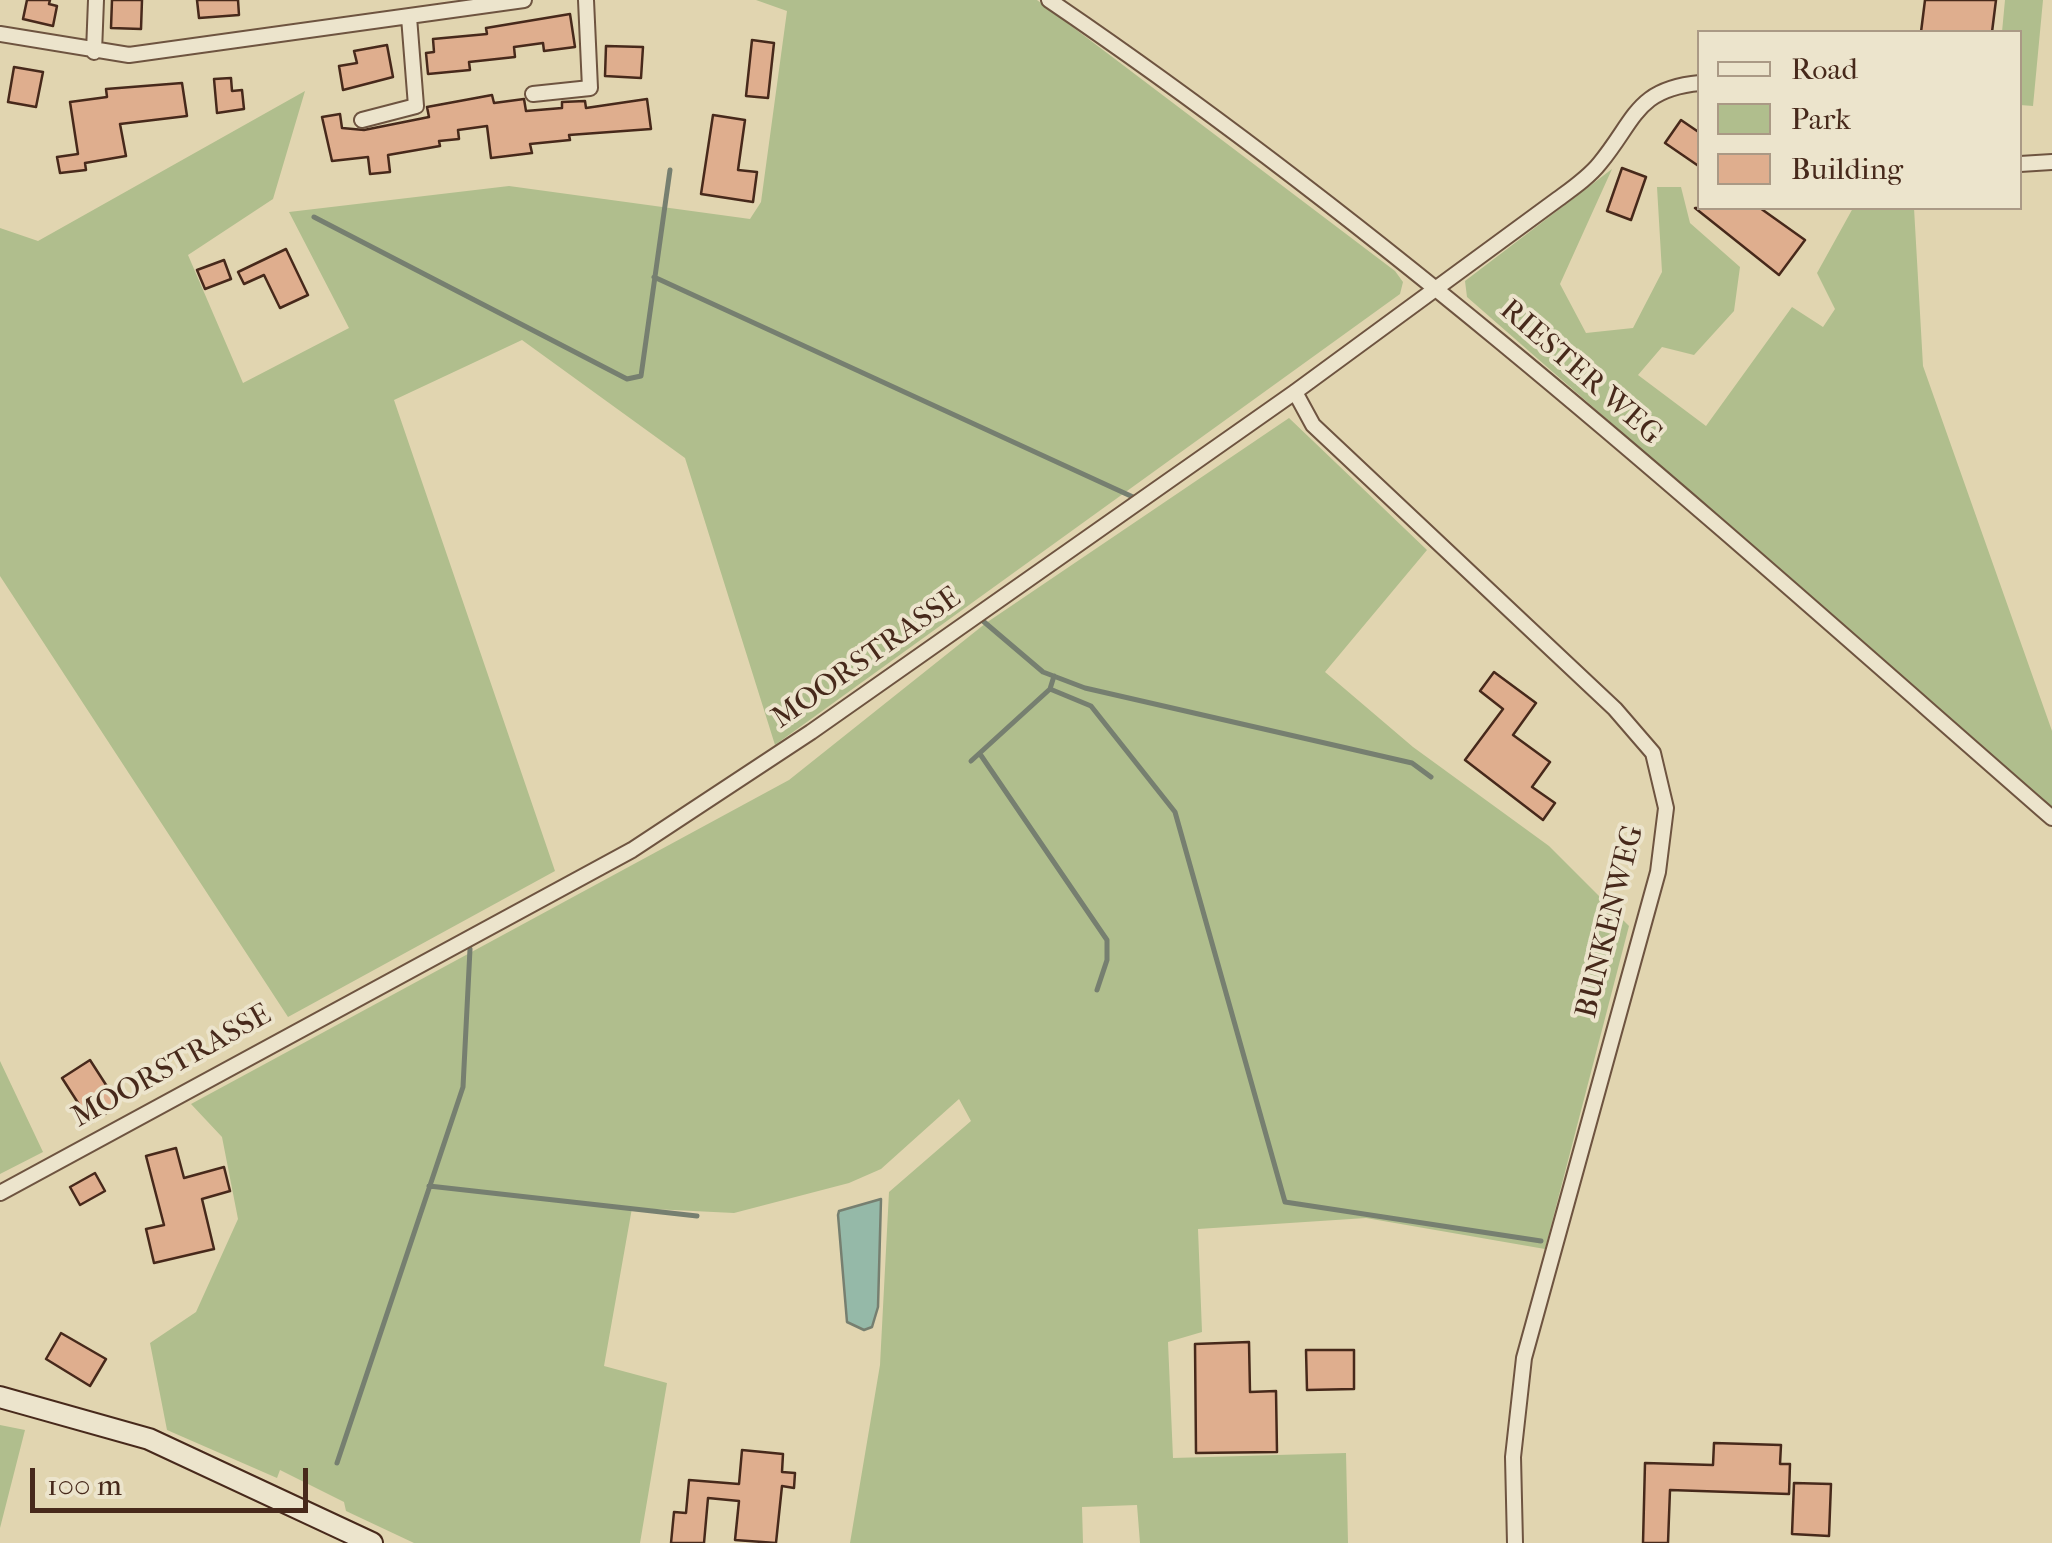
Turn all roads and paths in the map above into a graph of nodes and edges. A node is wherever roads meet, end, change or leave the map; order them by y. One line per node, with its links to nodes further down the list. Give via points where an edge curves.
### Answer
1 (96, 0): 7 (street)
2 (524, 0): 5 (street)
3 (586, 0): 9 (street, via 590,88)
4 (1049, 0): 13 (street, RIESTER WEG, via 1168,81)
5 (409, 17): 7 (street, via 129,55); 10 (street, via 416,106)
6 (0, 34): 7 (street)
7 (94, 52)
8 (1697, 83): 13 (street, MOORSTRASSE, via 1674,85 1642,102 1586,178)
9 (533, 94)
10 (362, 120)
11 (2052, 162): 12 (street)
12 (2022, 164)
13 (1437, 286): 14 (street, MOORSTRASSE); 15 (street, RIESTER WEG)
14 (1295, 392): 16 (street, MOORSTRASSE, via 632,850); 19 (street, BUNKENWEG, via 1313,425 1614,709 1653,753 1666,808 1658,872 1518,1388)
15 (2052, 818)
16 (0, 1193)
17 (0, 1397): 18 (street, via 149,1438)
18 (372, 1543)
19 (1515, 1543)

